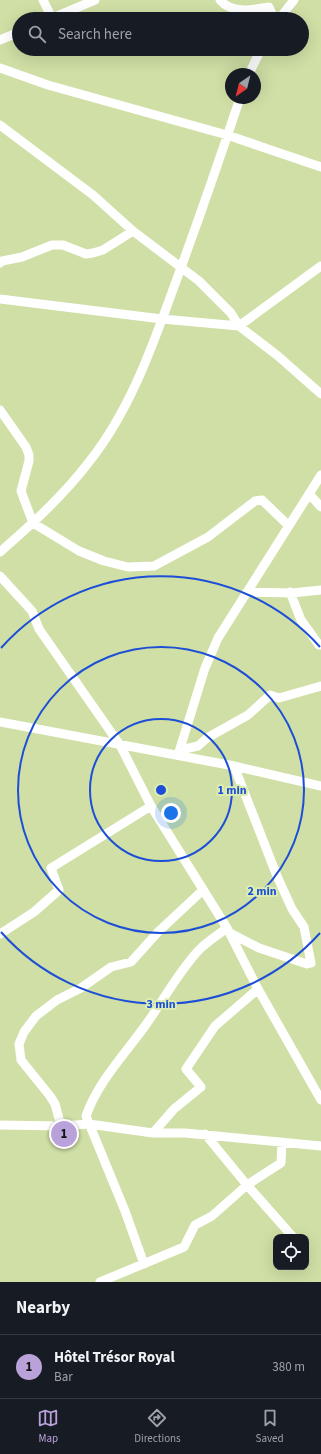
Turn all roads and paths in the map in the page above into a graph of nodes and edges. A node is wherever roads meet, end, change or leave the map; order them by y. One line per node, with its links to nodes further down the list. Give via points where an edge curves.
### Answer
1 (43, 0): 5 (street)
2 (95, 0): 6 (street)
3 (220, 0): 7 (street, via 227,8 240,10 269,7)
4 (294, 0): 8 (street)
5 (48, 12)
6 (67, 12)
7 (271, 12)
8 (284, 12)
9 (12, 35): 10 (street)
10 (0, 40)
11 (258, 56): 13 (street)
12 (0, 68): 16 (street, via 48,85)
13 (252, 68)
14 (238, 104): 16 (street)
15 (2, 131): 18 (street, via 93,195)
16 (227, 135): 17 (street); 21 (street)
17 (321, 167)
18 (133, 231): 19 (street, via 104,250 93,253 86,254 63,245 52,245 22,257); 21 (street)
19 (1, 260)
20 (321, 266): 24 (street)
21 (181, 268): 23 (street); 24 (street, via 217,297)
22 (0, 299): 23 (street)
23 (162, 319): 24 (street); 30 (street, via 146,362 108,434 90,461 51,507)
24 (240, 326): 25 (street)
25 (321, 394)
26 (0, 410): 30 (street, via 26,446 29,455 21,490)
27 (321, 475): 28 (street)
28 (310, 495): 29 (street); 31 (street)
29 (321, 507)
30 (33, 523): 31 (street, via 79,551 128,567 154,566 208,537 255,501 262,500); 32 (street)
31 (289, 526): 35 (street)
32 (0, 552)
33 (0, 576): 40 (street, via 32,611 39,629)
34 (321, 590): 36 (street)
35 (248, 592): 36 (street); 41 (street, via 218,638)
36 (290, 592): 37 (street, via 301,620)
37 (321, 645)
38 (321, 686): 41 (street, via 279,698 270,695 248,715 207,738 198,746)
39 (0, 722): 40 (street)
40 (120, 745): 41 (street); 44 (street)
41 (179, 753): 42 (street)
42 (234, 766): 43 (street); 46 (street, via 277,876 292,909 304,927 311,963 307,964 260,948)
43 (321, 786)
44 (151, 806): 45 (street); 47 (street, via 51,868 59,890 34,912)
45 (203, 890): 46 (street); 52 (street, via 158,932 131,962 111,967 81,988 57,1000 36,1016 24,1032 19,1044 21,1060 55,1104)
46 (228, 930): 48 (street); 50 (street, via 199,950 170,987 146,1026 92,1100 86,1116)
47 (0, 934)
48 (258, 989): 49 (street); 53 (street, via 208,1034 186,1069 201,1087 174,1109)
49 (321, 1100)
50 (89, 1124): 52 (street); 53 (street); 59 (street)
51 (0, 1125): 52 (street)
52 (61, 1126)
53 (153, 1134): 54 (street)
54 (205, 1134): 55 (street); 57 (street)
55 (282, 1142): 56 (street); 57 (street, via 281,1163)
56 (321, 1146)
57 (248, 1185): 58 (street); 59 (street, via 212,1216 195,1225 184,1247)
58 (290, 1234)
59 (144, 1264): 60 (street)
60 (100, 1282)

